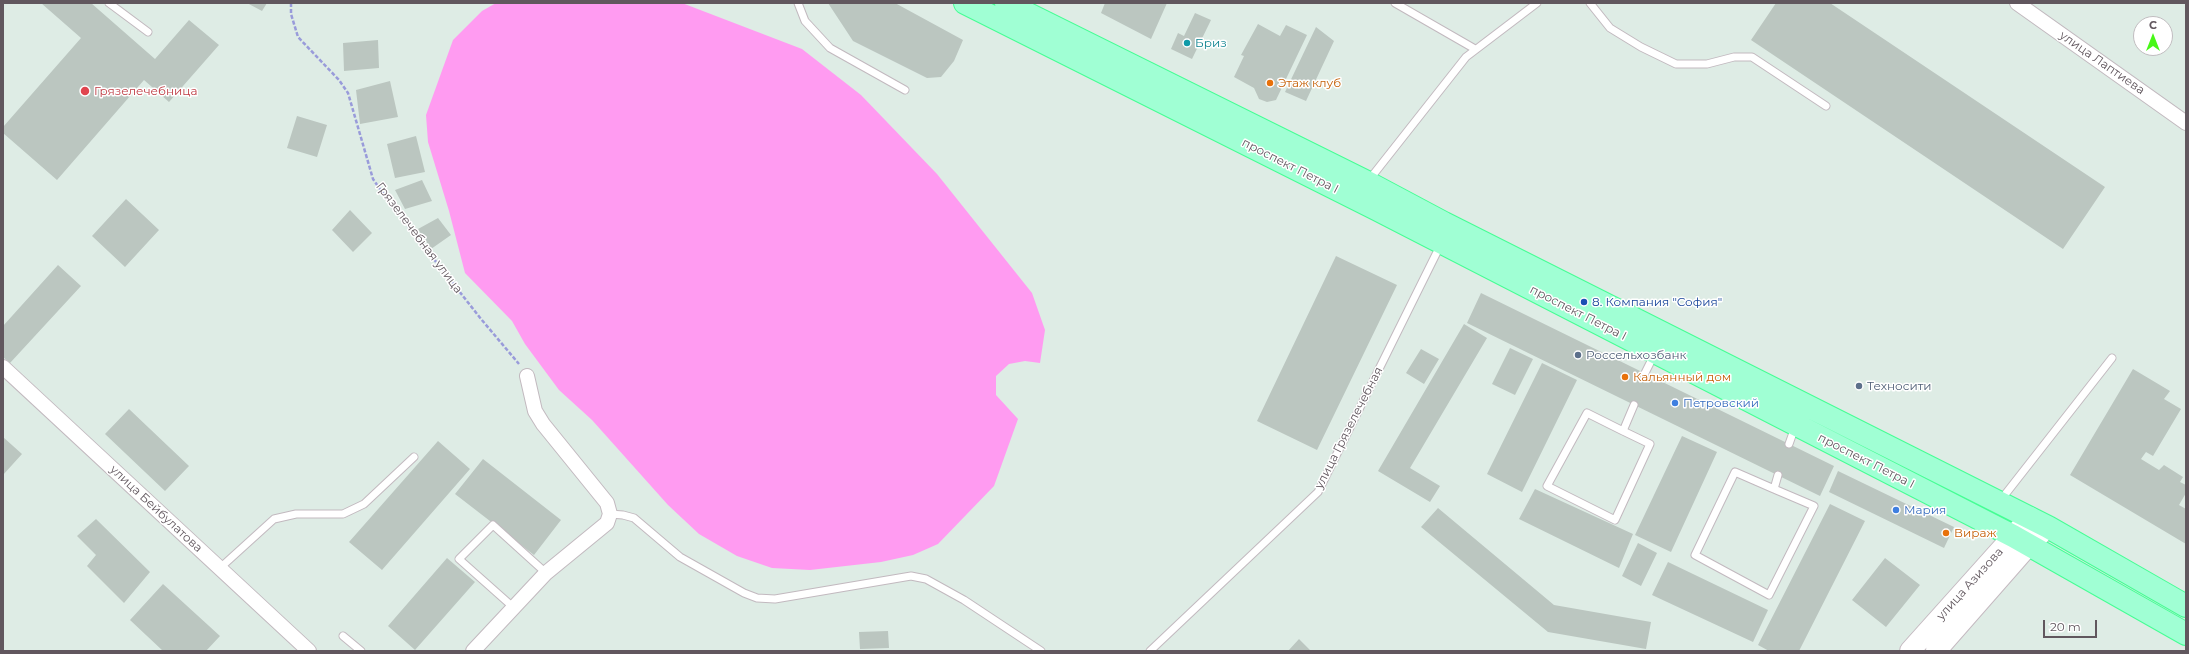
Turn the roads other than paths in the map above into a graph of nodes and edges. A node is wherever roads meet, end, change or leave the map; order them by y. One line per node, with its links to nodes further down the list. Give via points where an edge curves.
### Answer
1 (109, 3): 9 (lane)
2 (798, 3): 11 (lane, via 805,21 830,48)
3 (965, 3): 15 (main road, проспект Петра I)
4 (1006, 3): 14 (main road, проспект Петра I)
5 (1395, 3): 10 (lane)
6 (1537, 3): 10 (lane)
7 (1590, 3): 12 (lane, via 1610,28 1676,64 1707,64 1734,57 1752,57)
8 (2017, 3): 13 (street, улица Лаптиева)
9 (148, 32)
10 (1475, 49): 14 (lane)
11 (905, 90)
12 (1826, 106)
13 (2186, 123)
14 (1367, 182): 26 (main road, проспект Петра I)
15 (1441, 244): 16 (main road, проспект Петра I); 41 (lane, улица Грязелечебная, via 1318,492)
16 (1655, 353): 19 (lane); 29 (main road, проспект Петра I, via 1792,434)
17 (2112, 358): 26 (lane)
18 (3, 368): 30 (street, улица Бейбулатова)
19 (1645, 374)
20 (527, 376): 27 (street, via 535,411 607,503)
21 (1634, 404): 22 (lane)
22 (1623, 431): 22 (lane, via 1650,444 1615,520 1547,486 1587,413)
23 (414, 457): 30 (lane, via 364,504 343,514 296,514 274,519)
24 (1778, 475): 25 (lane)
25 (1774, 489): 25 (lane, via 1814,506 1769,595 1695,555 1735,472)
26 (1999, 503): 28 (main road, проспект Петра I)
27 (610, 514): 31 (street, via 607,524); 40 (lane, via 634,518 680,557 757,598 775,599 911,576 926,579 964,600)
28 (2039, 522): 29 (main road, улица Азизова); 32 (main road, проспект Петра I)
29 (2021, 540): 34 (main road, проспект Петра I); 36 (main road, улица Азизова); 42 (main road, улица Азизова)
30 (220, 568): 37 (street, улица Бейбулатова)
31 (546, 573): 33 (street); 33 (lane, via 493,525 458,559)
32 (2186, 606)
33 (513, 607): 39 (street)
34 (2186, 634)
35 (343, 636): 38 (lane)
36 (1916, 649)
37 (309, 651)
38 (361, 651)
39 (473, 651)
40 (1041, 651)
41 (1150, 651)
42 (1936, 651)

